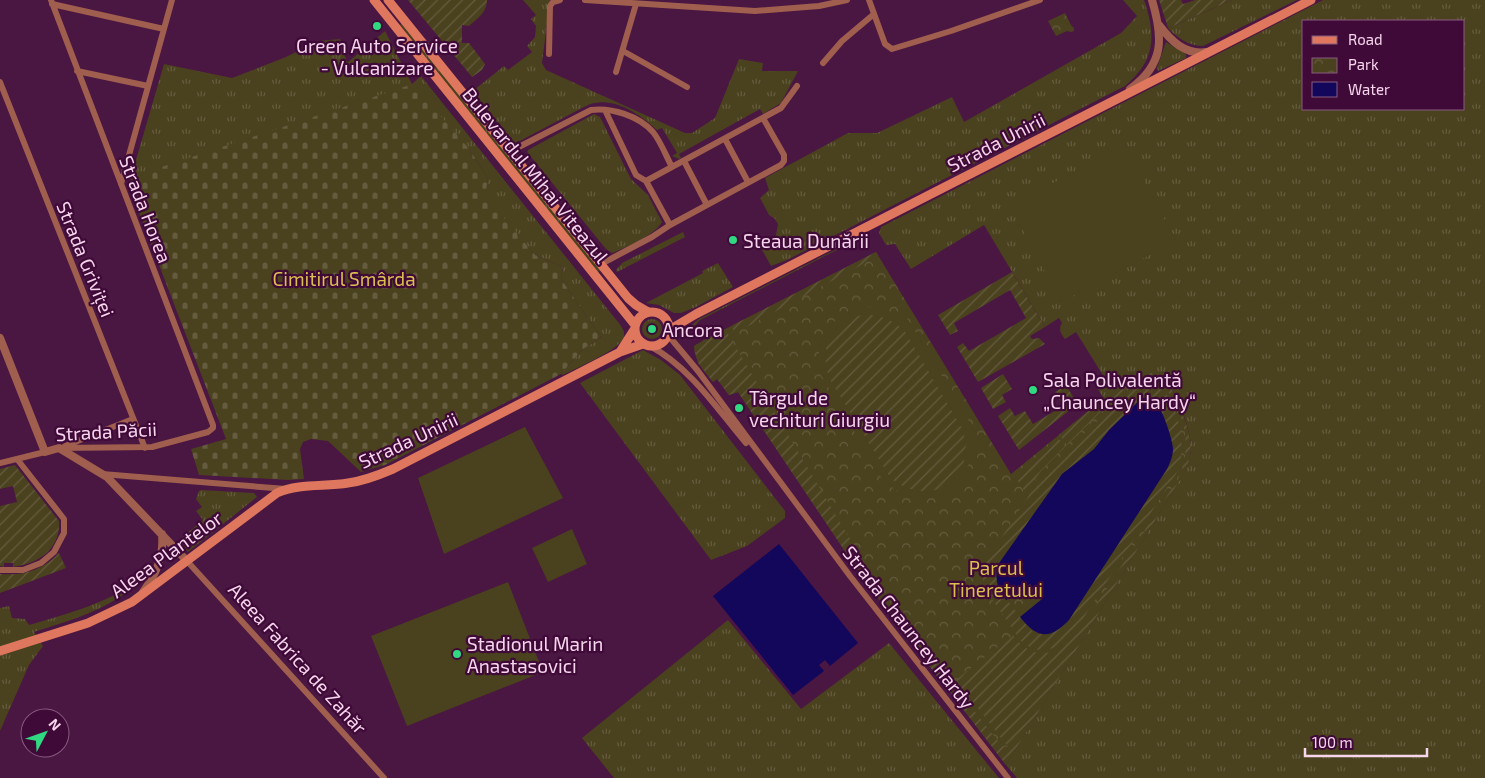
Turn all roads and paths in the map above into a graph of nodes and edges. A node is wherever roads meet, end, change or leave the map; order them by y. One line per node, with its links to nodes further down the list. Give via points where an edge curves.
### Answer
1 (172, 0): 15 (street)
2 (374, 0): 42 (main road, Bulevardul Mihai Viteazul)
3 (388, 0): 30 (main road, Bulevardul Mihai Viteazul)
4 (560, 0): 18 (street, via 550,6)
5 (585, 0): 12 (street)
6 (847, 0): 12 (street, via 765,11)
7 (869, 0): 13 (street)
8 (1040, 0): 13 (street, via 895,49 885,44)
9 (1152, 0): 14 (street)
10 (1311, 0): 17 (main road, Strada Unirii)
11 (52, 2): 15 (street); 20 (street, Strada Horea)
12 (636, 4): 16 (street)
13 (874, 14): 19 (street, via 842,41)
14 (1159, 25): 17 (street, via 1183,48); 26 (street, via 1158,49 1151,68)
15 (164, 29): 23 (street)
16 (623, 51): 21 (street); 25 (street)
17 (1209, 52): 26 (main road, Strada Unirii)
18 (549, 54)
19 (823, 63)
20 (77, 71): 23 (street); 35 (street, Strada Horea)
21 (616, 72)
22 (0, 82): 47 (street, Strada Griviței)
23 (148, 86): 35 (street)
24 (797, 86): 28 (street, via 783,106)
25 (687, 87)
26 (1123, 95): 40 (main road, Strada Unirii)
27 (605, 110): 30 (street, via 591,110); 32 (street, via 631,117 651,130); 33 (street, via 636,175)
28 (763, 118): 29 (street); 34 (street, via 784,155 784,161)
29 (725, 138): 31 (street); 34 (street)
30 (511, 151): 38 (main road, Bulevardul Mihai Viteazul)
31 (684, 161): 32 (street); 36 (street)
32 (672, 167): 33 (street)
33 (646, 181): 37 (street)
34 (748, 182): 36 (street)
35 (120, 185): 48 (street, Strada Horea, via 213,422)
36 (706, 205): 37 (street)
37 (670, 225): 38 (street)
38 (601, 264): 39 (main road, Bulevardul Mihai Viteazul, via 634,303)
39 (648, 312): 41 (main road, via 658,313); 42 (main road, via 639,316)
40 (696, 314): 41 (main road, Strada Unirii); 43 (main road, Strada Unirii)
41 (666, 319): 43 (main road)
42 (634, 328): 45 (main road, via 638,339); 46 (main road)
43 (668, 333): 45 (main road, via 660,344); 56 (street, Strada Chauncey Hardy)
44 (0, 338): 51 (street)
45 (647, 345): 46 (main road, Strada Unirii); 56 (street, Strada Chauncey Hardy, via 682,368)
46 (620, 352): 55 (main road, Strada Unirii, via 376,476 349,483)
47 (134, 419): 49 (street); 50 (street, Strada Griviței)
48 (212, 428): 50 (street, Strada Păcii, via 208,432)
49 (59, 448): 50 (street, Strada Păcii); 51 (street, Strada Păcii); 54 (street)
50 (145, 448)
51 (45, 452): 52 (street, Strada Păcii)
52 (17, 459): 53 (street, Strada Păcii); 59 (street, via 64,519 64,533 52,555 41,562 23,570)
53 (0, 463)
54 (102, 474): 55 (street, Strada Unirii); 57 (street)
55 (286, 489): 58 (main road, Aleea Plantelor, via 269,498)
56 (788, 494): 63 (street, Strada Chauncey Hardy)
57 (162, 534): 58 (street); 60 (street, via 160,561)
58 (187, 561): 60 (main road, Aleea Plantelor); 62 (street, Aleea Fabrica de Zahăr)
59 (0, 570)
60 (140, 597): 61 (main road, Aleea Plantelor, via 88,622)
61 (0, 651)
62 (384, 778)
63 (1008, 778)

